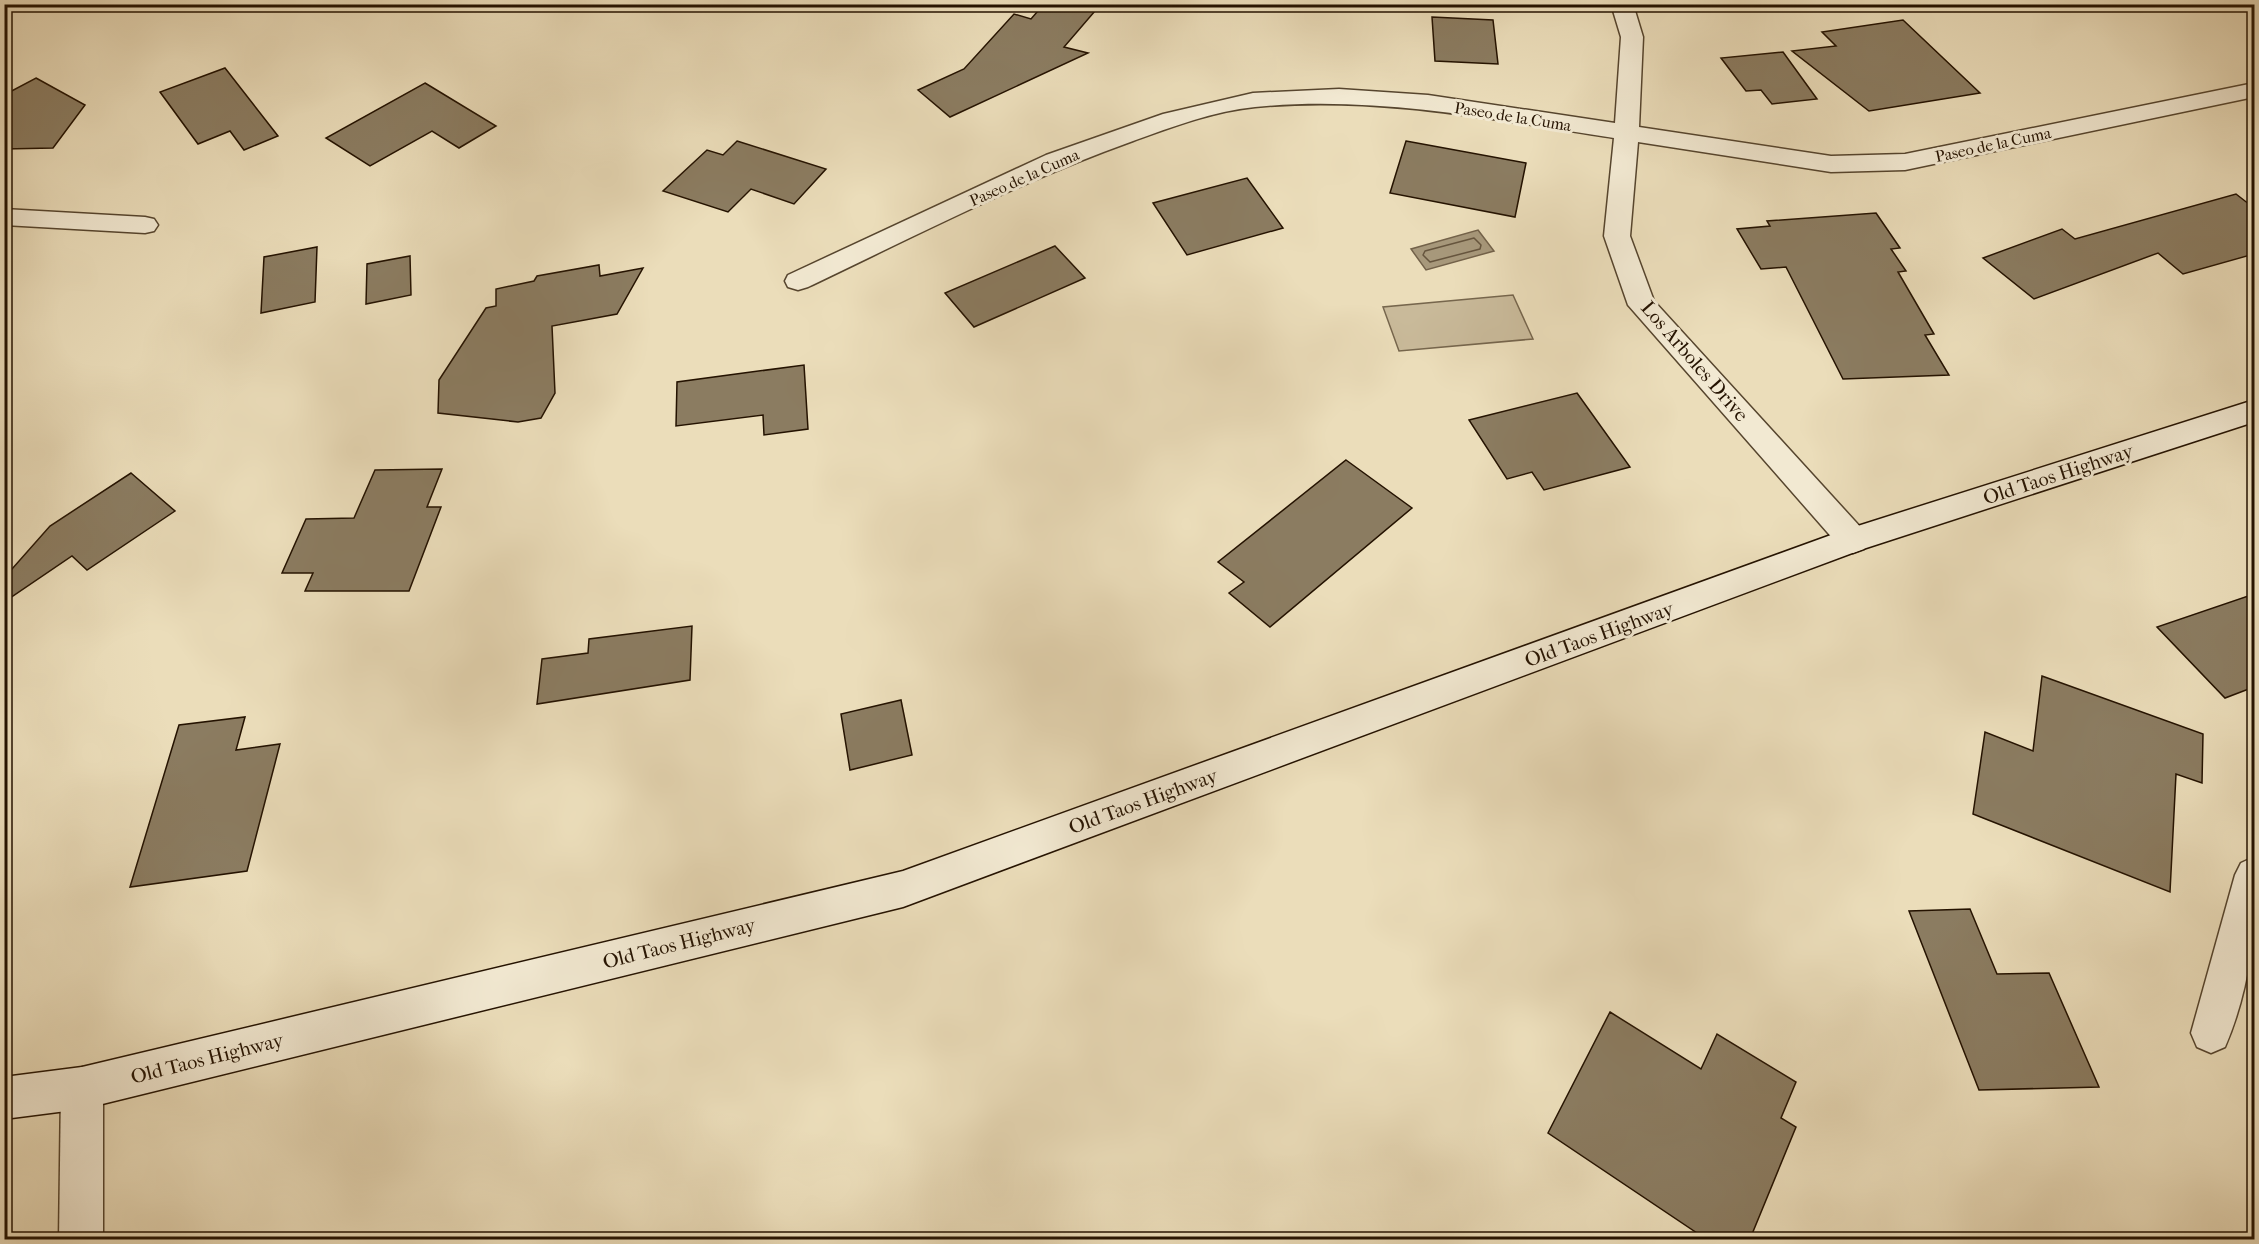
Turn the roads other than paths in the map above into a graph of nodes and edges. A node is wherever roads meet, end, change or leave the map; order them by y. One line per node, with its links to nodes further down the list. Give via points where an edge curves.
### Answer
1 (1622, 4): 3 (street, Los Arboles Drive, via 1632,37)
2 (2254, 90): 3 (street, Paseo de la Cuma, via 1905,162 1831,164)
3 (1627, 134): 6 (street, Paseo de la Cuma, via 1428,102 1339,96 1253,100 1172,119 1054,160); 8 (street, Los Arboles Drive, via 1617,236 1642,305)
4 (4, 217): 5 (street)
5 (145, 225)
6 (798, 281)
7 (2254, 411): 8 (street, Old Taos Highway)
8 (1853, 540): 11 (street, Old Taos Highway, via 903,889)
9 (2254, 875): 10 (street)
10 (2211, 1033)
11 (82, 1088): 12 (street, Old Taos Highway); 13 (street)
12 (4, 1098)
13 (81, 1239)

